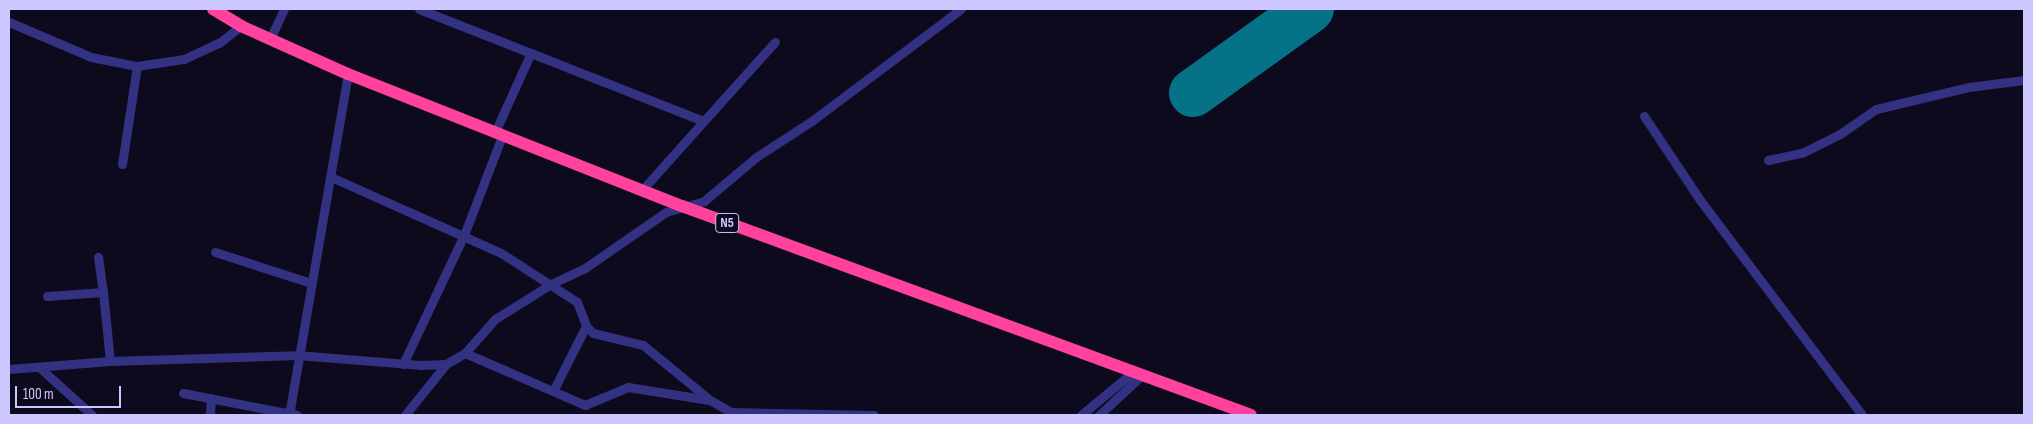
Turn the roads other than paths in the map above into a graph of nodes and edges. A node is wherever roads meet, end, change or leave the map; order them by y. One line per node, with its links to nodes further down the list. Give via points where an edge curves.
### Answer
1 (213, 9): 6 (highway, N5)
2 (284, 9): 7 (street)
3 (419, 9): 9 (street)
4 (961, 9): 20 (street, via 813,120 755,158 704,201)
5 (9, 22): 10 (street, via 91,57)
6 (242, 26): 7 (highway, N5); 10 (street, via 219,43 184,59)
7 (270, 39): 11 (highway, N5)
8 (775, 42): 14 (street)
9 (530, 55): 14 (street); 15 (street)
10 (137, 66): 17 (street)
11 (348, 74): 15 (highway, N5); 18 (street)
12 (2024, 80): 16 (street, via 1969,87 1876,109 1840,134 1802,153)
13 (1644, 116): 50 (street, via 1700,200)
14 (703, 120): 19 (street)
15 (499, 134): 19 (highway, N5); 21 (street)
16 (1768, 160)
17 (122, 164)
18 (331, 176): 21 (street); 24 (street)
19 (642, 190): 20 (highway, N5)
20 (682, 206): 25 (street, via 647,223 585,268); 36 (highway, N5)
21 (464, 235): 25 (street); 32 (street)
22 (215, 252): 24 (street)
23 (98, 257): 26 (street)
24 (311, 283): 30 (street)
25 (551, 284): 28 (street, via 576,302); 29 (street, via 495,319)
26 (103, 292): 27 (street); 31 (street)
27 (47, 296)
28 (586, 326): 37 (street); 40 (street, via 600,337 618,337 643,345)
29 (465, 353): 33 (street); 37 (street)
30 (297, 355): 31 (street); 32 (street); 45 (street)
31 (110, 361): 34 (street)
32 (403, 364): 33 (street)
33 (446, 364): 46 (street)
34 (39, 367): 35 (street); 41 (street)
35 (9, 370)
36 (1137, 374): 42 (highway, N5); 48 (street); 49 (street)
37 (553, 391): 40 (street, via 585,406 628,387)
38 (182, 393): 39 (street)
39 (211, 398): 44 (street); 45 (street)
40 (710, 400): 47 (street, via 731,412)
41 (89, 413): 43 (street)
42 (1245, 414)
43 (77, 415)
44 (210, 415)
45 (292, 415)
46 (405, 415)
47 (874, 415)
48 (1081, 415)
49 (1099, 415)
50 (1862, 415)

